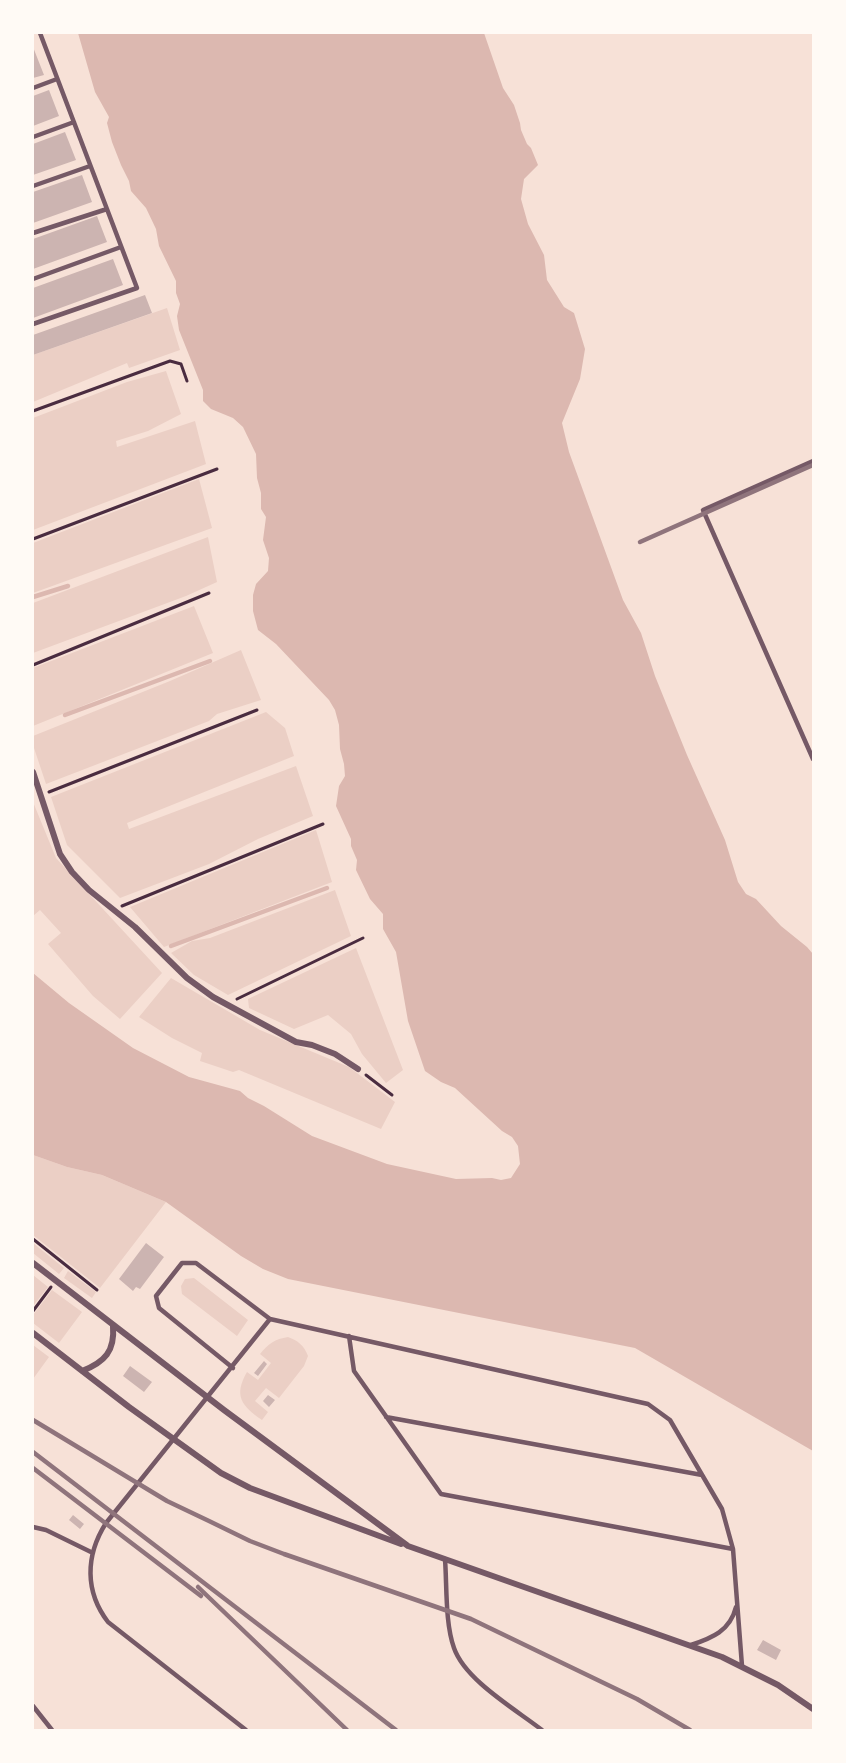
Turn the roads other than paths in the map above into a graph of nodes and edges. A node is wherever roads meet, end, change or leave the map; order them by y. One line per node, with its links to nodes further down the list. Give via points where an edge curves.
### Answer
1 (40, 34): 2 (lane); 3 (lane)
2 (33, 38)
3 (57, 79): 4 (lane); 5 (lane)
4 (33, 88)
5 (74, 122): 6 (lane); 7 (lane)
6 (33, 137)
7 (90, 166): 8 (lane); 9 (lane)
8 (33, 186)
9 (107, 209): 10 (lane); 11 (lane)
10 (33, 234)
11 (121, 247): 12 (lane); 13 (lane, via 137,288)
12 (33, 279)
13 (33, 324)
14 (813, 461): 15 (lane, via 703,510)
15 (813, 759)
16 (33, 772): 17 (street, via 60,854 89,890 135,927 187,978 226,1004 296,1042 335,1054)
17 (358, 1069)
18 (33, 1263): 20 (street)
19 (270, 1319): 22 (lane); 23 (lane); 23 (lane, via 196,1263 182,1263 156,1296 159,1308)
20 (113, 1326): 24 (street, via 110,1351 96,1366); 25 (street)
21 (33, 1333): 24 (street)
22 (349, 1336): 26 (lane, via 354,1371); 28 (lane, via 648,1404 670,1420)
23 (233, 1368): 25 (lane)
24 (82, 1371): 27 (street)
25 (208, 1398): 27 (lane); 30 (street)
26 (386, 1417): 28 (lane); 31 (lane, via 441,1494)
27 (174, 1440): 30 (street, via 250,1488); 32 (lane, via 106,1523)
28 (702, 1475): 31 (lane, via 722,1509)
29 (33, 1527): 32 (lane)
30 (408, 1546): 33 (street)
31 (733, 1549): 34 (lane)
32 (93, 1553): 40 (lane, via 89,1573 92,1593 108,1622)
33 (445, 1559): 35 (street); 41 (lane, via 451,1638 462,1665)
34 (737, 1602): 35 (lane, via 730,1622 720,1633); 36 (lane)
35 (691, 1645): 36 (street)
36 (742, 1666): 38 (street)
37 (33, 1706): 39 (lane)
38 (813, 1709)
39 (52, 1730)
40 (246, 1730)
41 (542, 1730)

